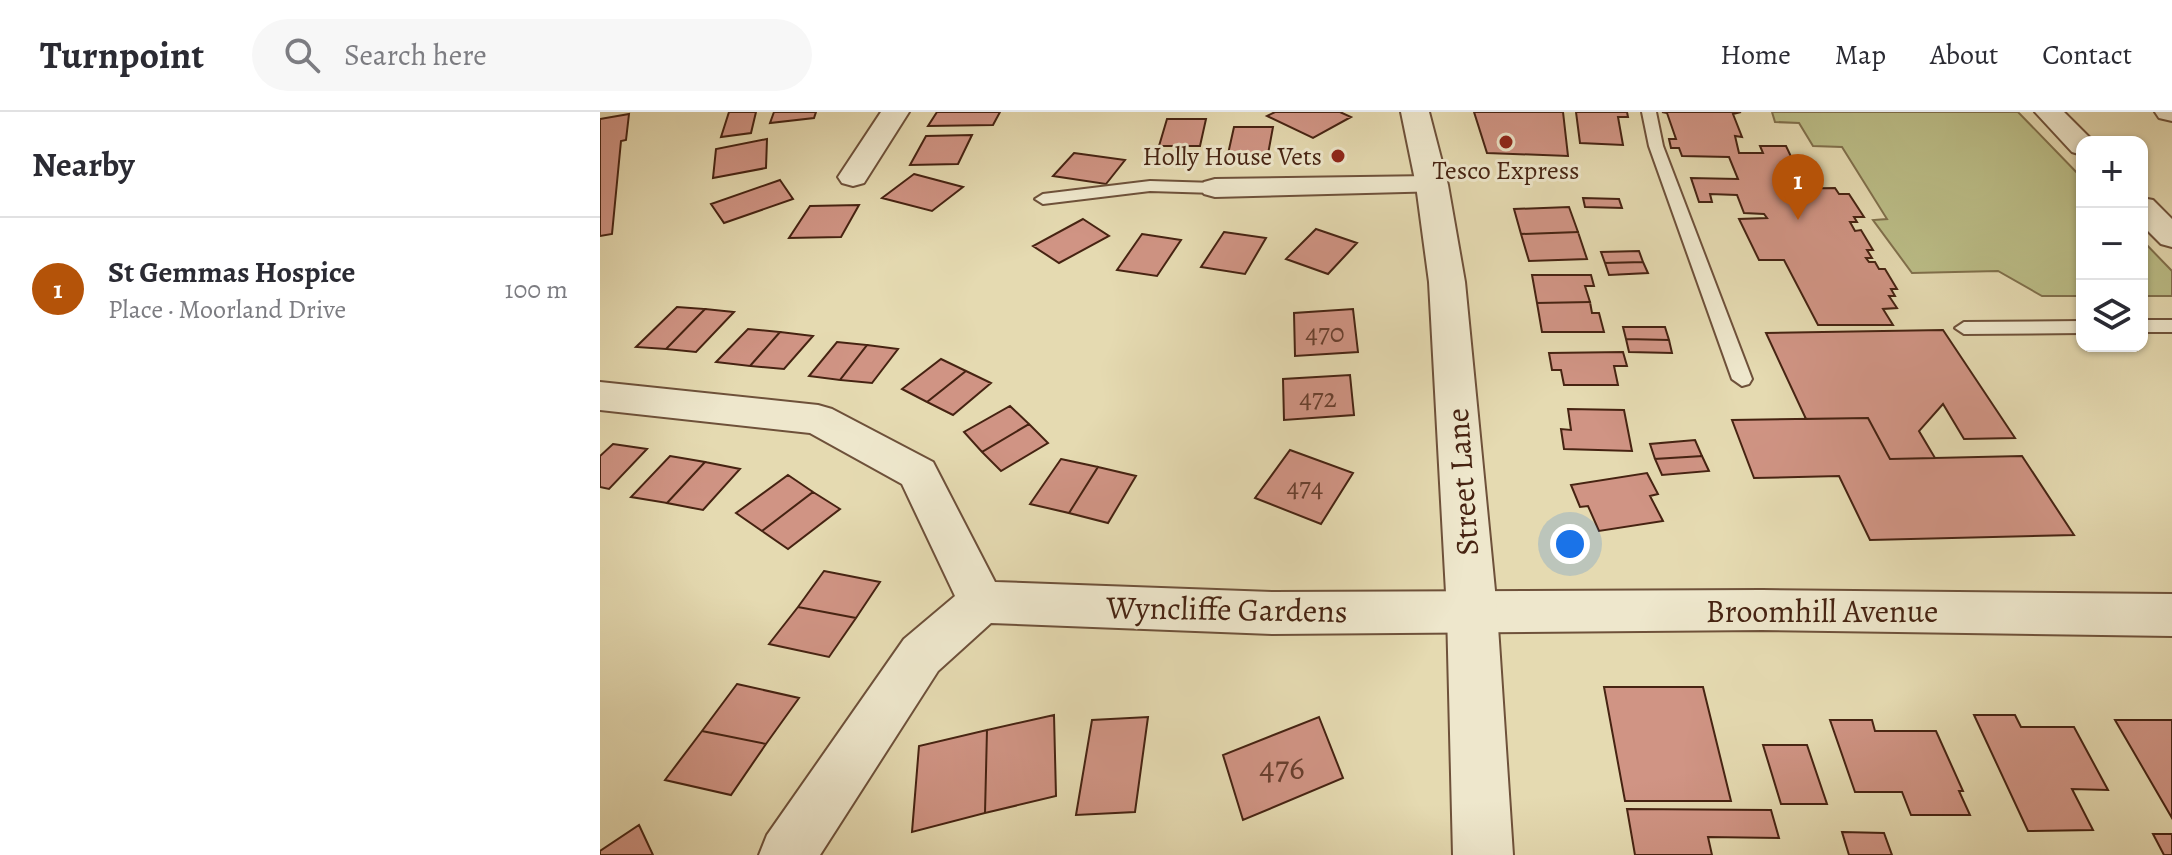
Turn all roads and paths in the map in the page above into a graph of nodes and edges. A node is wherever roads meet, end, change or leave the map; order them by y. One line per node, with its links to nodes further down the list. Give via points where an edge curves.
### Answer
1 (895, 112): 6 (street)
2 (1415, 112): 7 (street, Street Lane)
3 (1649, 112): 16 (lane, via 1656,146)
4 (2049, 112): 5 (street)
5 (2076, 140)
6 (853, 177)
7 (1432, 185): 8 (street); 19 (street, Street Lane, via 1447,282)
8 (1215, 188): 9 (lane, via 1150,186)
9 (1043, 199)
10 (2143, 208): 11 (street)
11 (2172, 237)
12 (2148, 326): 13 (lane)
13 (2172, 326)
14 (2076, 327): 15 (lane)
15 (1964, 328)
16 (1742, 379)
17 (600, 396): 18 (street, via 818,419 918,473)
18 (981, 602): 19 (street, Wyncliffe Gardens, via 1273,613); 21 (street, via 921,655)
19 (1472, 611): 20 (street, Broomhill Avenue); 22 (street, Street Lane)
20 (2172, 615)
21 (787, 855)
22 (1483, 855)

